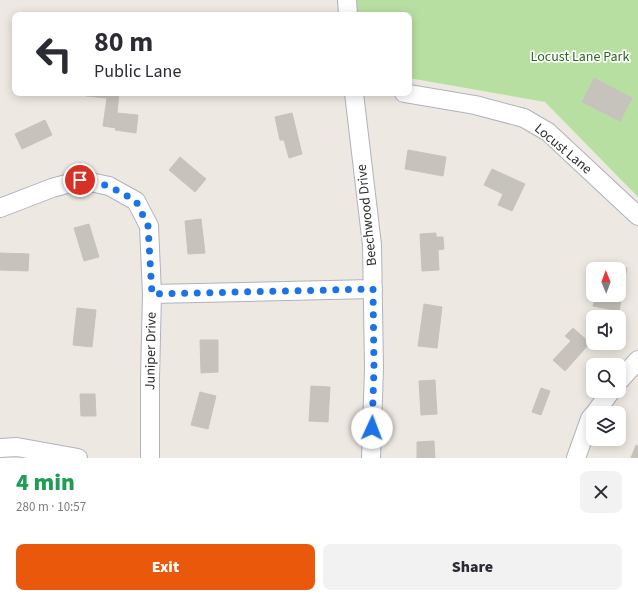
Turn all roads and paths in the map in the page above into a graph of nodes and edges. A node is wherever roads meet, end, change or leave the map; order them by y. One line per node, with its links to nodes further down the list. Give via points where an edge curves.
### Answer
1 (347, 0): 2 (street)
2 (348, 12)
3 (412, 94): 6 (street, Locust Lane, via 475,105 524,118 548,132)
4 (354, 96): 7 (street, Beechwood Drive, via 372,245)
5 (0, 208): 8 (street, Juniper Drive, via 80,180 109,186 136,201 148,226)
6 (638, 216)
7 (373, 289): 8 (street); 15 (street, Beechwood Drive)
8 (152, 294): 14 (street, Juniper Drive)
9 (638, 360): 10 (street)
10 (626, 373)
11 (586, 430): 16 (street)
12 (0, 448): 13 (street, via 17,447)
13 (78, 458)
14 (150, 458)
15 (371, 458)
16 (576, 458)

